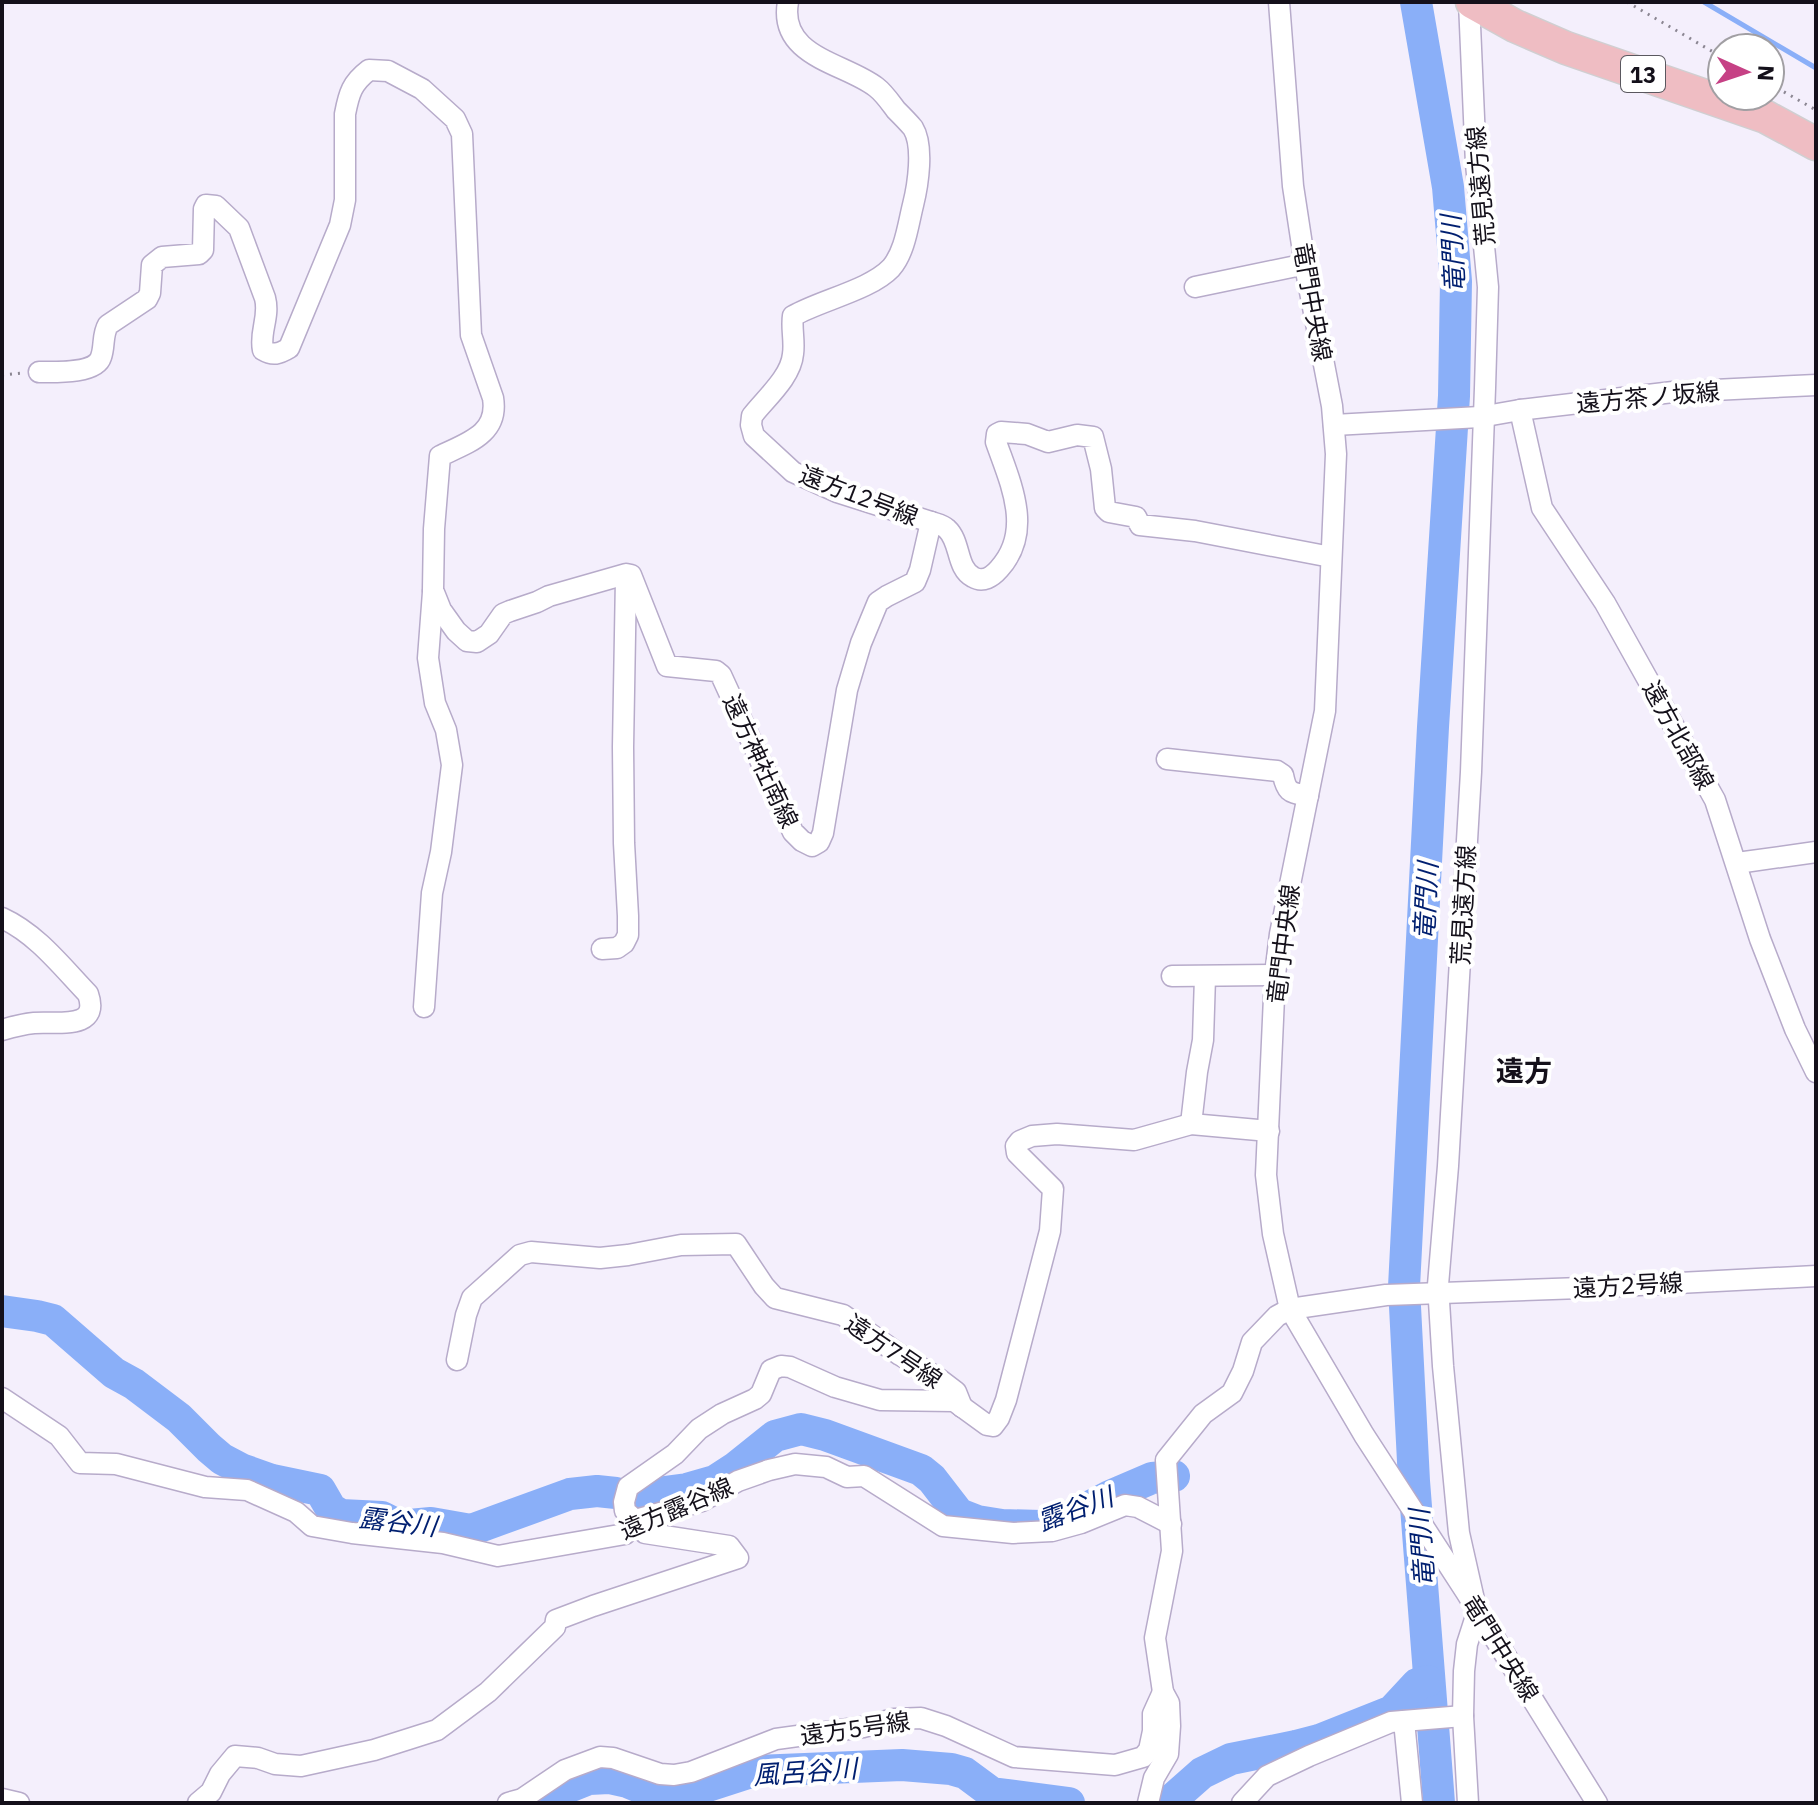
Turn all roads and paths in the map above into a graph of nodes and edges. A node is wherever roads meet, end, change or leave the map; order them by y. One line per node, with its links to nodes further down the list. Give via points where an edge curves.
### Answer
1 (788, 2): 16 (street, 遠方12号線, via 787,24 803,47 877,88 914,129 919,147 917,191 899,257 890,269 875,281 793,316 790,369 752,416 754,436 793,472)
2 (1279, 2): 9 (street, 竜門中央線, via 1293,186)
3 (1470, 2): 8 (main road, 13, via 1566,48 1766,117); 14 (street, 荒見遠方線, via 1476,164 1488,287)
4 (1627, 2): 5 (path)
5 (1706, 48)
6 (1786, 93): 7 (path)
7 (1816, 110)
8 (1816, 144)
9 (1306, 264): 10 (street); 15 (street, 竜門中央線)
10 (1195, 287)
11 (39, 372): 19 (street, via 98,363 108,325 147,299 152,265 162,257 203,250 204,209 212,204 239,228 265,298 263,350 280,354 289,348 340,225 345,114 356,80 369,70 388,71 422,89 455,119 462,134 471,335 495,408 482,434 440,456)
12 (1816, 385): 13 (street, 遠方茶ノ坂線, via 1673,392)
13 (1520, 410): 14 (street, 遠方茶ノ坂線); 23 (street, 遠方北部線, via 1542,508 1605,603 1715,800)
14 (1482, 417): 15 (street, 遠方茶ノ坂線); 35 (street, 荒見遠方線, via 1470,788)
15 (1334, 425): 17 (street, 竜門中央線)
16 (931, 522): 17 (street, via 951,533 966,572 986,580 1004,564 1017,524 1017,503 997,434 1027,434 1048,442 1077,435 1093,437 1109,512 1136,517 1140,525); 18 (street, 遠方神社南線, via 915,582 878,602 861,643 847,690 823,833 812,846 793,832 721,675 667,666 631,575)
17 (1331, 557): 21 (street, 竜門中央線, via 1325,711)
18 (626, 574): 19 (street, via 503,614 477,642 456,631); 25 (street, via 623,761 628,935 617,948)
19 (433, 590): 29 (street, via 428,658 452,765 432,893)
20 (1167, 759): 21 (street, via 1277,771 1286,788)
21 (1308, 796): 26 (street, 竜門中央線)
22 (1816, 852): 23 (street)
23 (1737, 863): 31 (street, 遠方北部線, via 1760,939)
24 (2, 918): 30 (street, via 40,944 91,1002 78,1022)
25 (602, 949)
26 (1275, 975): 28 (street); 33 (street, 竜門中央線)
27 (1172, 976): 28 (street)
28 (1205, 977): 32 (street)
29 (424, 1007)
30 (2, 1030)
31 (1816, 1072)
32 (1191, 1124): 33 (street, 遠方7号線); 39 (street, 遠方7号線, via 1134,1140 1057,1134 1020,1141 1017,1153 1053,1189 1050,1231 999,1418 987,1425)
33 (1269, 1131): 36 (street, 竜門中央線, via 1266,1175)
34 (1816, 1276): 35 (street, 遠方2号線)
35 (1439, 1294): 36 (street, 遠方2号線, via 1386,1295); 42 (street, 荒見遠方線, via 1459,1533)
36 (1290, 1309): 41 (street, via 1252,1342 1232,1393 1203,1414 1166,1460); 42 (street, 竜門中央線)
37 (457, 1360): 39 (street, 遠方7号線, via 472,1298 520,1255 600,1258 681,1245 736,1244 775,1298 843,1315 956,1392)
38 (2, 1398): 40 (street, 遠方露谷線, via 59,1436 80,1463 116,1464 205,1487 247,1490 296,1512 312,1526 443,1543 498,1556 625,1534)
39 (962, 1407): 40 (street, via 954,1401 880,1400 781,1366 771,1370 755,1399 699,1429 675,1454 628,1487 625,1511)
40 (635, 1520): 41 (street, 遠方露谷線, via 702,1501 738,1481 795,1464 864,1476 943,1526 1052,1531 1125,1505); 49 (street, via 645,1533 729,1546 738,1558 556,1620 555,1627 488,1692 437,1730 301,1766 235,1756)
41 (1171, 1524): 43 (street, via 1172,1551 1155,1638)
42 (1477, 1613): 44 (street, 荒見遠方線, via 1467,1644); 54 (street, 竜門中央線)
43 (1163, 1692): 47 (street, 遠方5号線, via 1153,1714 1149,1750 1135,1761 1115,1765 1014,1757 921,1718 894,1719 776,1739 674,1775 600,1757 565,1770); 50 (street, via 1169,1703 1168,1754)
44 (1461, 1716): 45 (street); 53 (street, 荒見遠方線)
45 (1406, 1721): 51 (street, via 1391,1722 1267,1776); 52 (street)
46 (2, 1799): 48 (street)
47 (512, 1802)
48 (19, 1803)
49 (198, 1803)
50 (1148, 1803)
51 (1242, 1803)
52 (1412, 1803)
53 (1468, 1803)
54 (1597, 1803)

